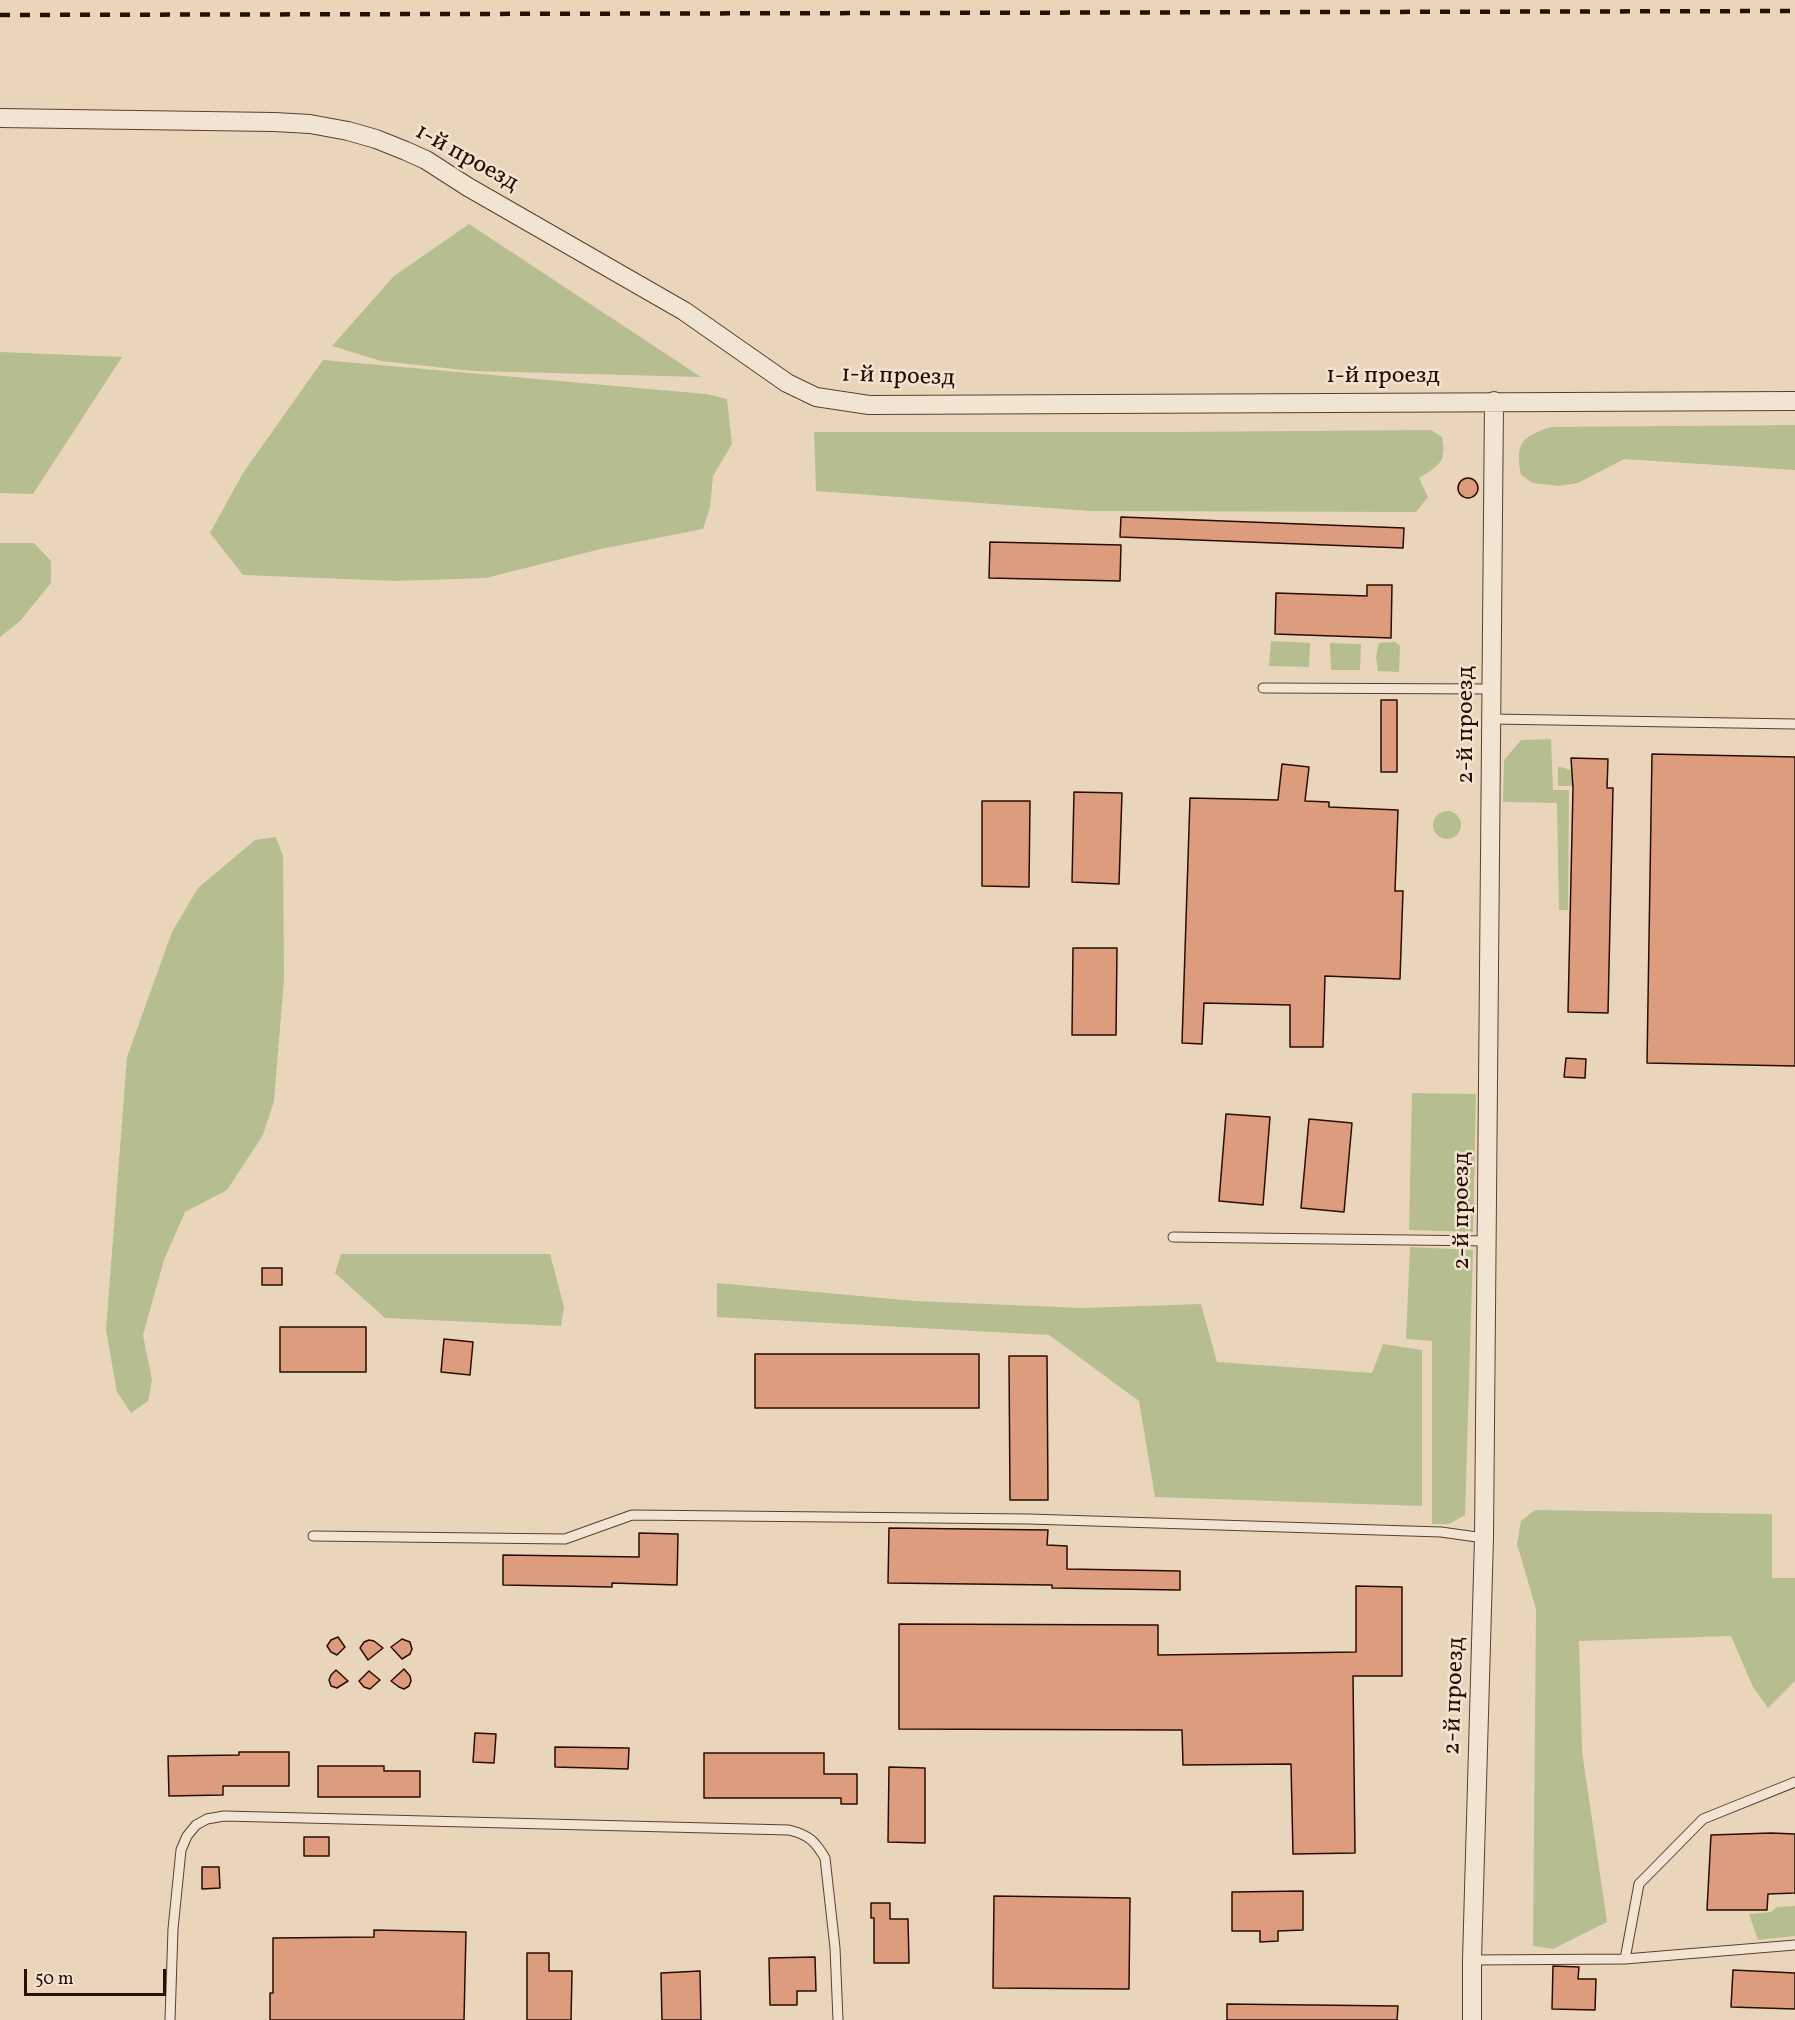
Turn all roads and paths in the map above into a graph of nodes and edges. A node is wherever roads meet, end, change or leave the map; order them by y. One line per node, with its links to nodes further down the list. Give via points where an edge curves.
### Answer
1 (0, 118): 2 (street, 1-й проезд, via 310,124 376,139 426,160 684,311 787,383 816,397 869,405)
2 (1494, 401): 3 (street, 1-й проезд); 5 (street, 2-й проезд)
3 (1795, 401)
4 (1263, 688): 5 (lane)
5 (1492, 689): 6 (street, 2-й проезд)
6 (1492, 718): 7 (lane); 9 (street, 2-й проезд)
7 (1795, 723)
8 (1173, 1237): 9 (lane)
9 (1488, 1241): 11 (street, 2-й проезд)
10 (313, 1536): 11 (lane, via 565,1539 632,1515 1041,1520 1441,1532)
11 (1484, 1538): 15 (street, 2-й проезд)
12 (1795, 1782): 14 (lane, via 1703,1819 1639,1884)
13 (1795, 1945): 14 (lane)
14 (1625, 1959): 15 (lane)
15 (1472, 1960): 18 (street, 2-й проезд)
16 (170, 2020): 17 (lane, via 181,1850 196,1825 224,1816 789,1830 804,1834 825,1858 837,1969)
17 (838, 2020)
18 (1472, 2020)

